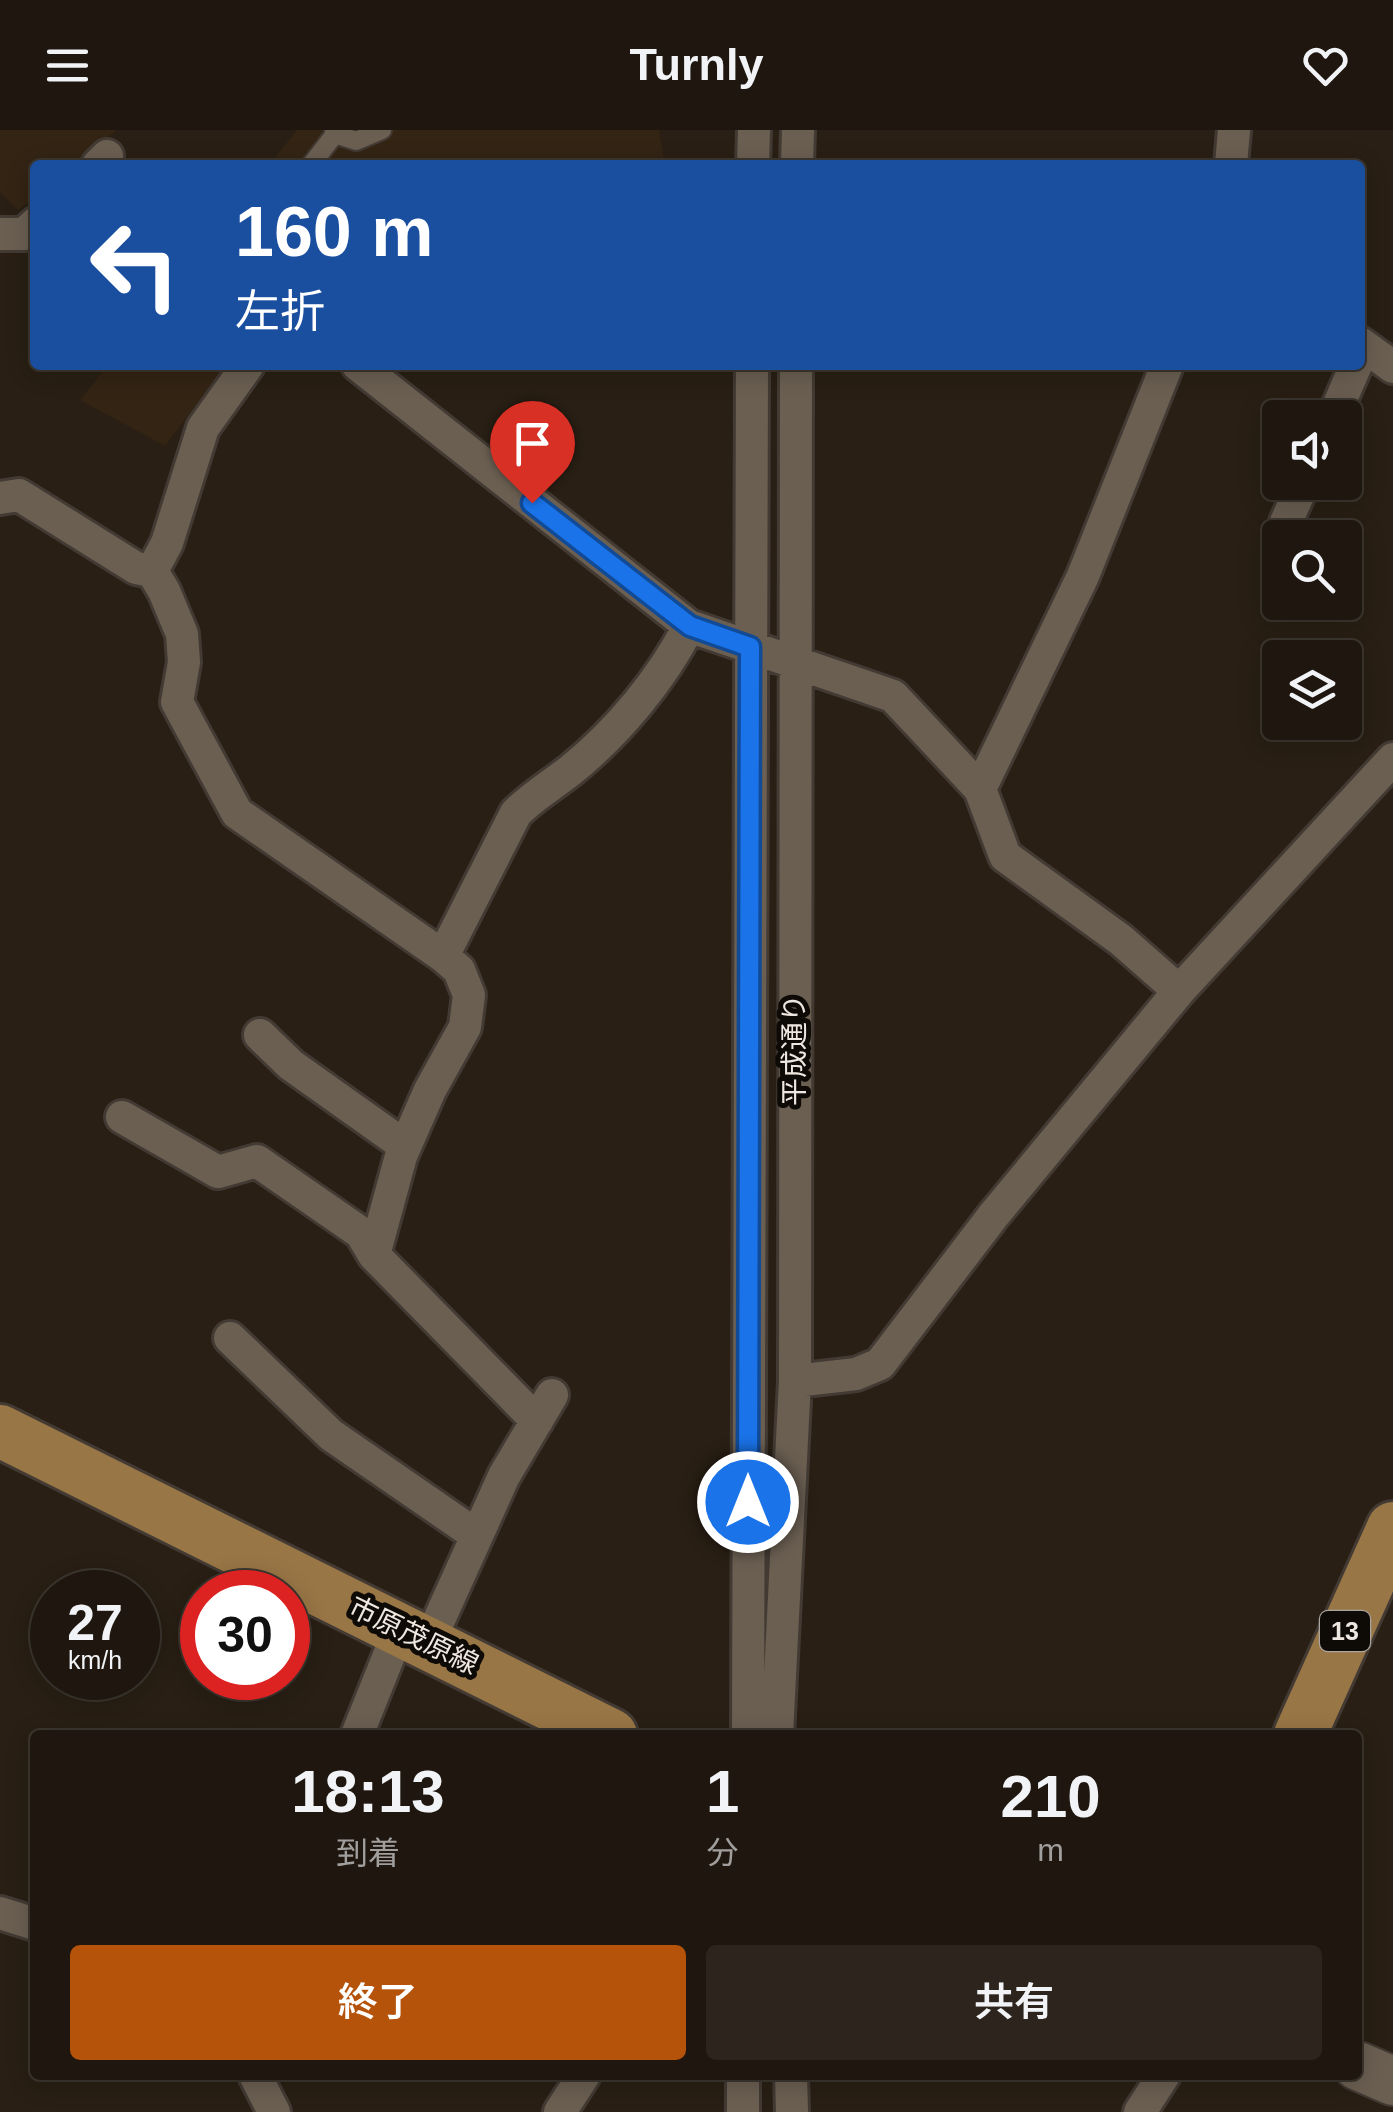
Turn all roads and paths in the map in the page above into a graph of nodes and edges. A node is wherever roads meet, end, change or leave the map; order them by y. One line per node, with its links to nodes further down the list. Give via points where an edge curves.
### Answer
1 (382, 130): 5 (lane, via 356,141)
2 (754, 130): 7 (street)
3 (798, 130): 8 (street)
4 (1234, 130): 9 (street)
5 (334, 132): 6 (lane)
6 (315, 160)
7 (753, 160)
8 (797, 160)
9 (1231, 160)
10 (30, 229): 11 (street)
11 (0, 234)
12 (1365, 355): 13 (street)
13 (1393, 368)
14 (245, 370): 22 (street, via 204,428)
15 (364, 370): 23 (street)
16 (752, 370): 24 (street, 平成通り)
17 (796, 370): 25 (street, 平成通り)
18 (1165, 370): 27 (street, via 1084,576)
19 (1353, 370): 20 (street)
20 (1340, 400)
21 (0, 498): 22 (street, via 18,495 136,568)
22 (152, 570): 28 (street, via 182,634 176,702 237,813)
23 (690, 626): 24 (street); 28 (street, via 648,690 594,750 516,814)
24 (750, 647): 25 (street); 42 (street, 平成通り)
25 (794, 662): 27 (street, via 893,696); 35 (street, 平成通り)
26 (1393, 759): 29 (street)
27 (980, 789): 29 (street, via 1004,856 1121,940)
28 (443, 956): 32 (street, via 458,970 468,995 465,1027)
29 (1179, 992): 35 (street, via 880,1364 856,1374)
30 (260, 1035): 32 (street)
31 (122, 1116): 33 (street, via 218,1172 257,1161 361,1234)
32 (405, 1146): 33 (street)
33 (374, 1256): 38 (street, via 544,1408)
34 (230, 1338): 38 (street, via 331,1435)
35 (795, 1381): 43 (street, 平成通り)
36 (0, 1432): 39 (main road, 市原茂原線)
37 (1393, 1528): 44 (main road, 13)
38 (476, 1534): 39 (street)
39 (414, 1635): 40 (street); 41 (main road, 市原茂原線)
40 (360, 1730)
41 (602, 1730)
42 (748, 1730)
43 (777, 1730)
44 (1302, 1730)
45 (0, 1913): 46 (street)
46 (30, 1922)
47 (1362, 2068): 53 (street)
48 (258, 2080): 54 (street)
49 (581, 2080): 55 (street)
50 (743, 2080): 56 (street)
51 (791, 2080): 57 (street)
52 (1161, 2080): 58 (street)
53 (1393, 2082)
54 (274, 2112)
55 (560, 2112)
56 (743, 2112)
57 (792, 2112)
58 (1140, 2112)

